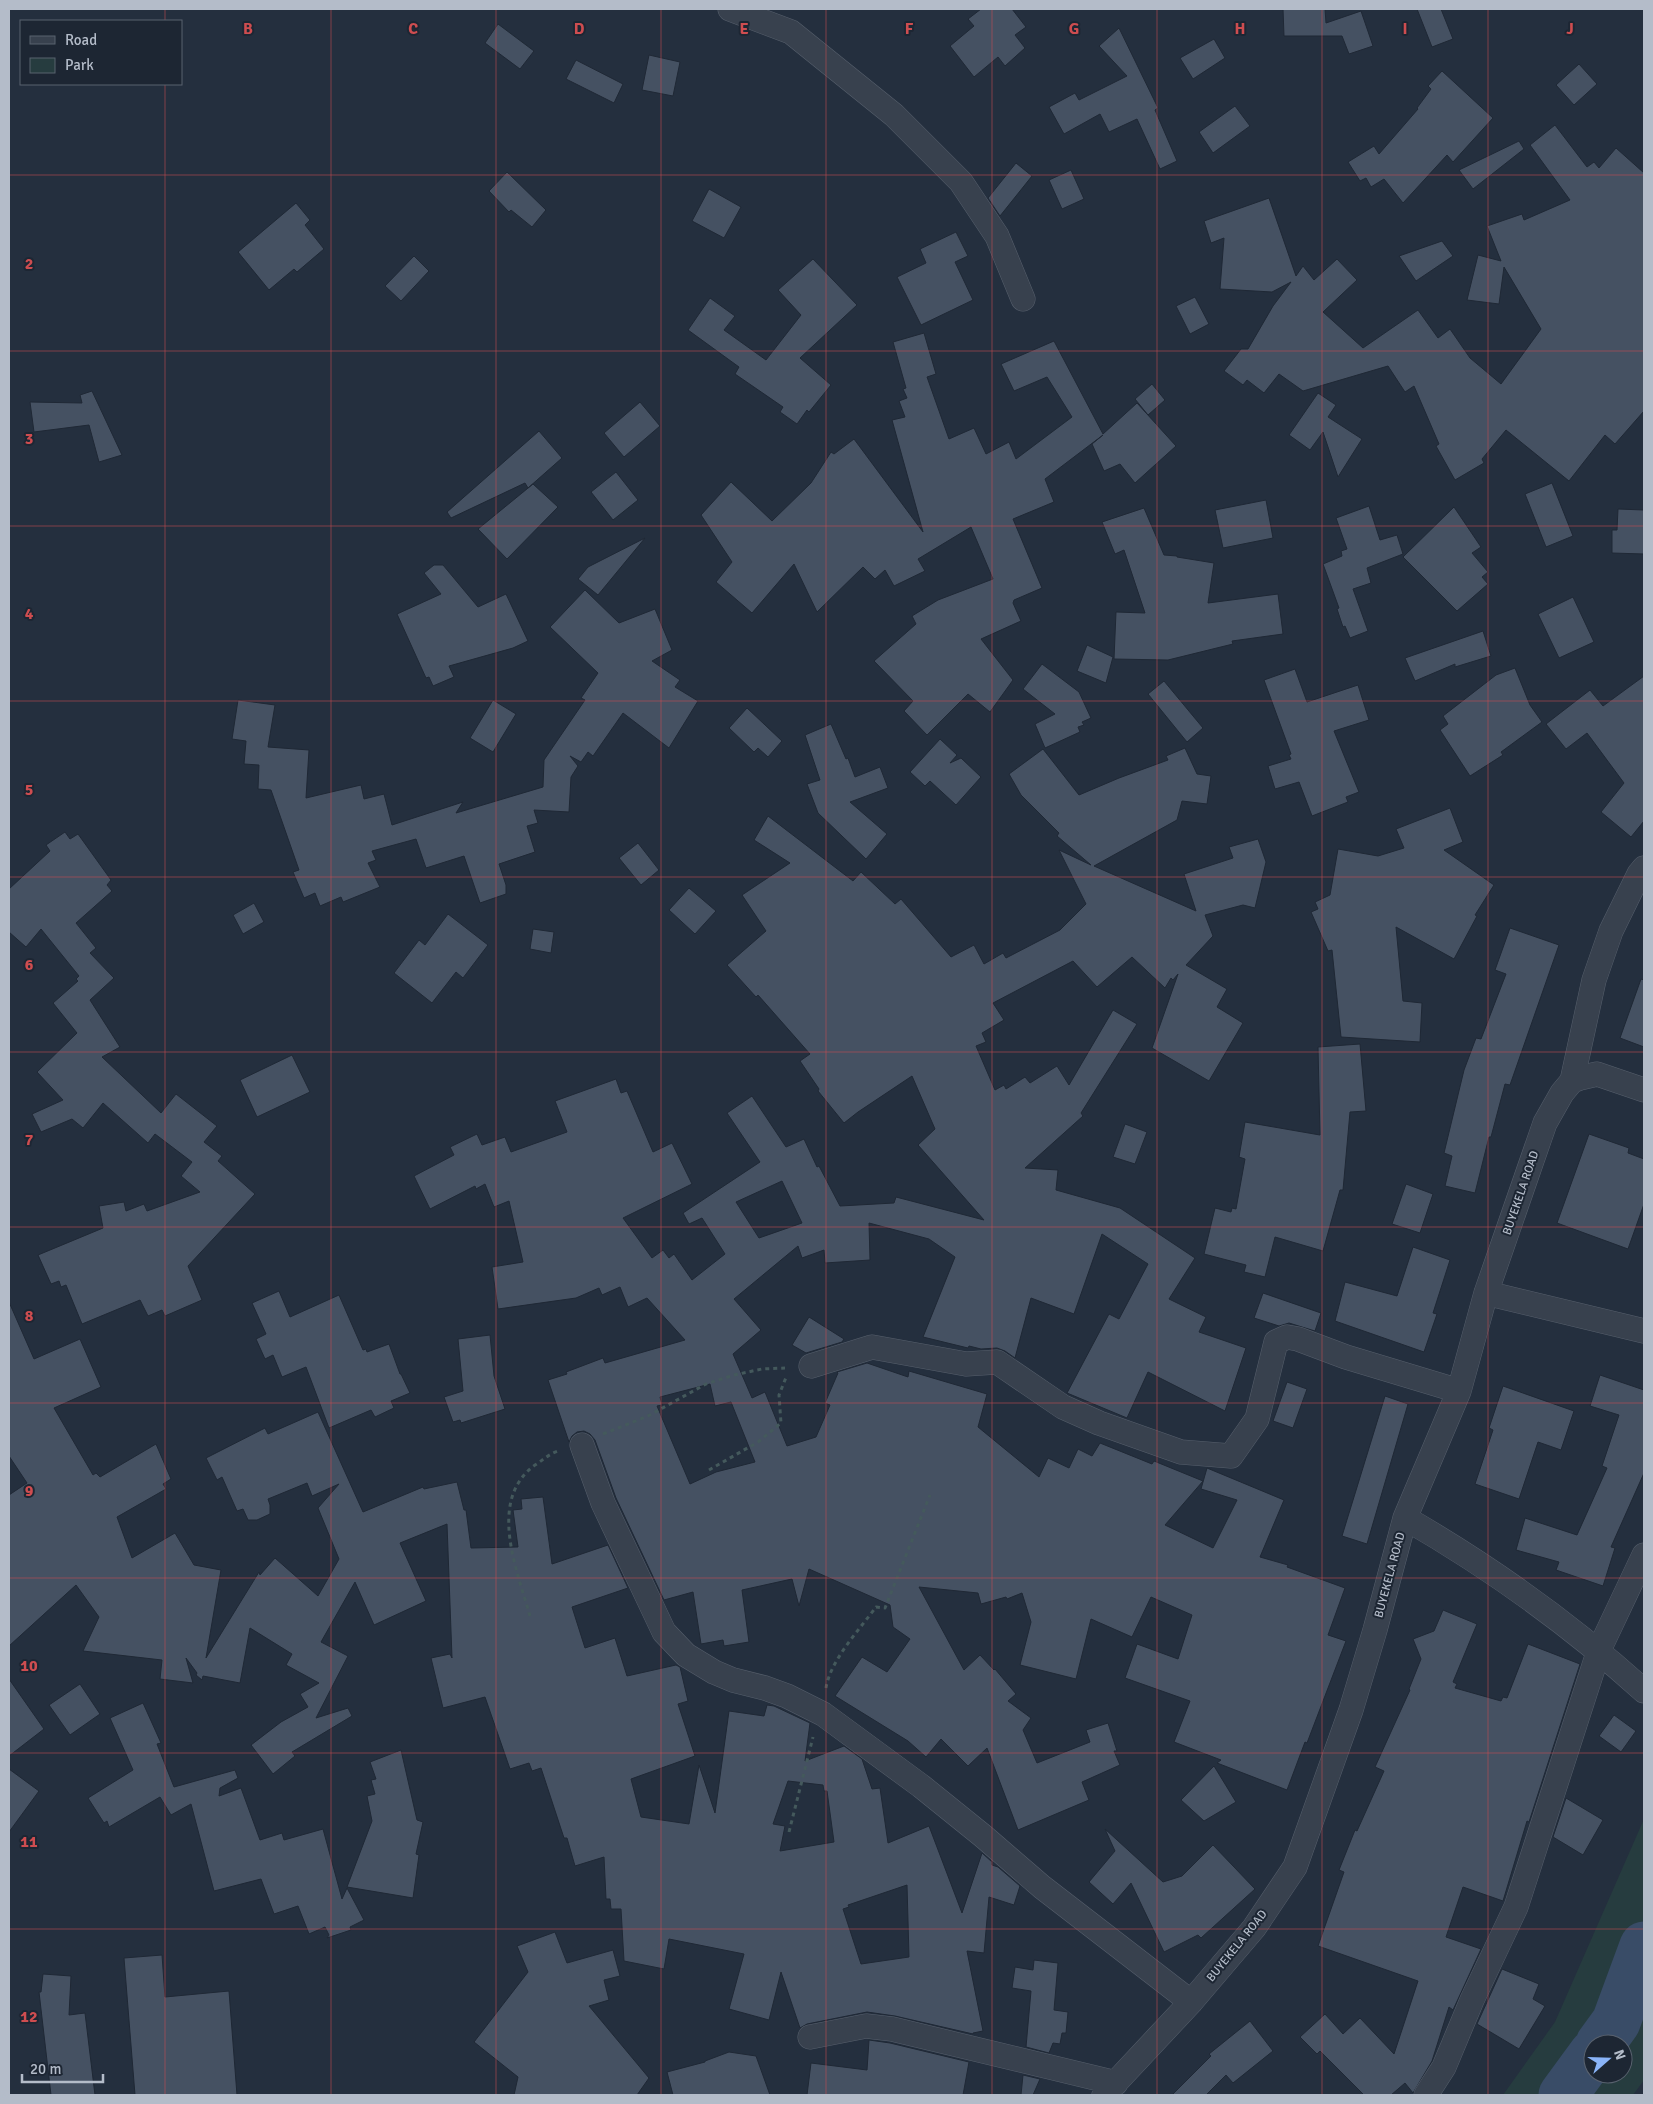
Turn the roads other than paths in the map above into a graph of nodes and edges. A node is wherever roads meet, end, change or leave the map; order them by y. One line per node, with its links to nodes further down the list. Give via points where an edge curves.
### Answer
1 (730, 9): 2 (street, via 791,32 894,114 961,182 997,236)
2 (1023, 299)
3 (1644, 868): 4 (street, via 1611,931 1594,980)
4 (1572, 1082): 5 (street, via 1597,1074); 6 (street, BUYEKELA ROAD, via 1545,1123)
5 (1644, 1090)
6 (1486, 1293): 7 (street); 9 (street, BUYEKELA ROAD)
7 (1644, 1331)
8 (811, 1366): 9 (street, via 872,1347 966,1364 997,1362 1062,1407 1099,1423 1182,1452 1232,1456 1258,1419 1276,1342 1287,1337)
9 (1459, 1392): 11 (street, BUYEKELA ROAD)
10 (582, 1445): 15 (street, via 603,1503 664,1632 686,1655 714,1672 787,1696 823,1714 921,1786)
11 (1405, 1518): 13 (street, via 1455,1546); 15 (street, BUYEKELA ROAD, via 1351,1710 1295,1867 1254,1928)
12 (1644, 1555): 13 (street)
13 (1599, 1650): 14 (street); 18 (street, via 1516,1906 1444,2067)
14 (1644, 1691)
15 (1191, 2002): 17 (street, BUYEKELA ROAD)
16 (810, 2037): 17 (street, via 866,2026 892,2029)
17 (1110, 2089)
18 (1426, 2095)

